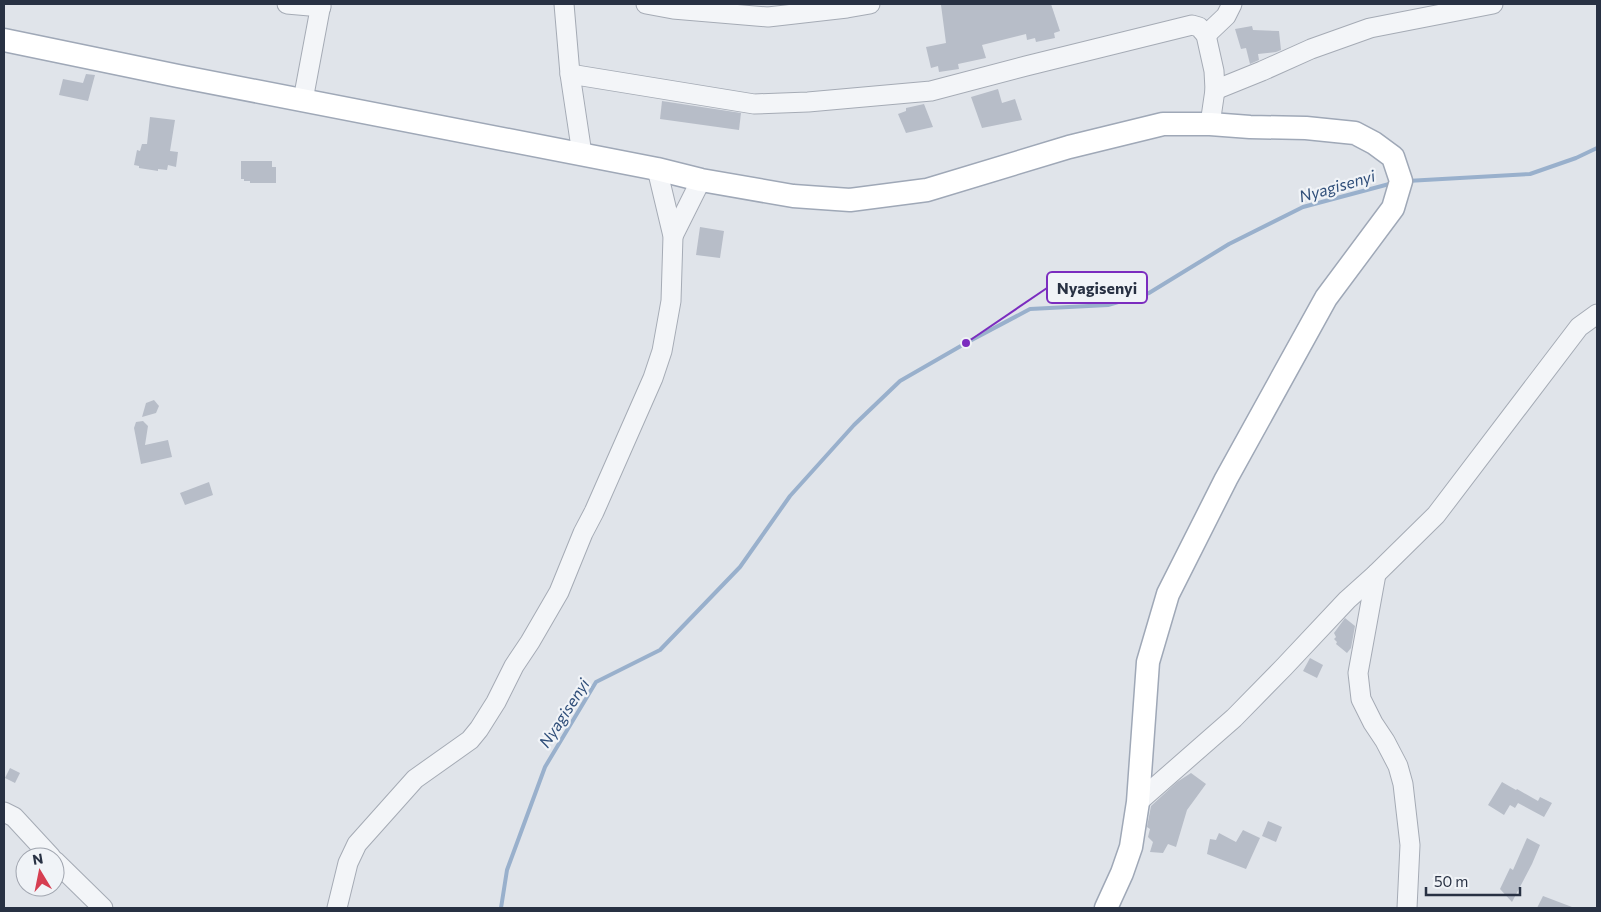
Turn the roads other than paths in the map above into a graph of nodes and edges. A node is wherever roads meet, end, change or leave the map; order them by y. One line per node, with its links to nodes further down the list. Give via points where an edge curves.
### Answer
1 (287, 4): 7 (street)
2 (564, 4): 11 (street)
3 (646, 4): 8 (street)
4 (870, 4): 8 (street, via 768,17)
5 (1232, 4): 9 (street, via 1226,16)
6 (1493, 4): 12 (street, via 1370,28)
7 (321, 5): 13 (street)
8 (674, 7)
9 (1206, 35): 11 (street, via 1192,25 931,91 808,102 754,104); 12 (street)
10 (4, 40): 13 (main road)
11 (570, 74): 15 (street)
12 (1215, 90): 14 (street)
13 (303, 100): 15 (main road)
14 (1210, 124): 17 (main road, via 1163,124 1069,147 927,190 850,200 793,196); 21 (main road, via 1355,133 1393,157 1401,181 1393,208 1326,298 1226,479 1168,594 1148,662)
15 (582, 154): 16 (main road)
16 (658, 168): 17 (main road); 18 (street)
17 (701, 180): 18 (street)
18 (673, 236): 26 (street, via 671,301 662,350 653,378 559,592 496,702 470,740 415,779 357,844 348,863)
19 (1597, 314): 20 (street, via 1579,327 1436,515)
20 (1376, 574): 21 (street, via 1234,718); 28 (street, via 1358,673 1361,699 1398,766 1403,784 1410,845)
21 (1138, 802): 27 (main road, via 1131,847)
22 (4, 812): 23 (street, via 14,817)
23 (42, 847)
24 (65, 871): 25 (street)
25 (103, 908)
26 (337, 908)
27 (1106, 908)
28 (1408, 908)

